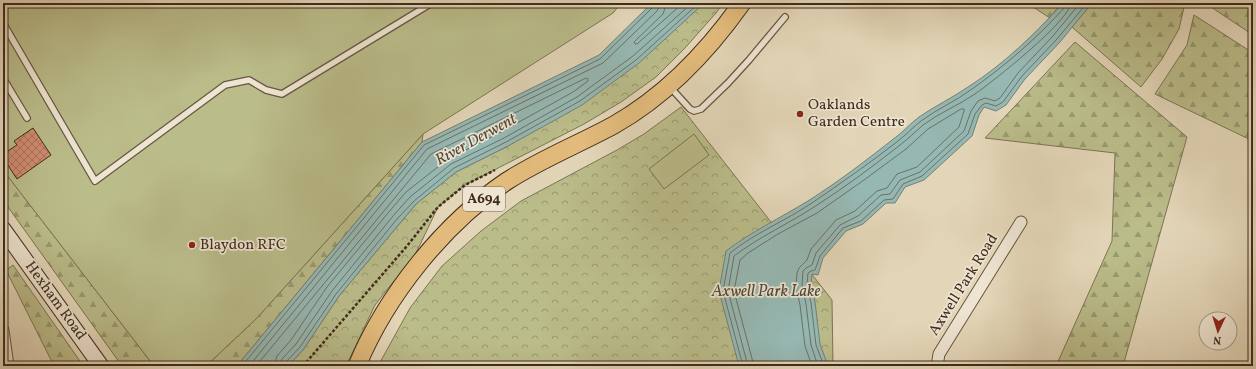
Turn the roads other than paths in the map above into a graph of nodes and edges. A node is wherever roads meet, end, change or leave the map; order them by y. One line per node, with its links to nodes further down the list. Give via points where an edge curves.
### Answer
1 (430, 3): 4 (lane, via 282,94 266,90 249,80 225,85 95,181)
2 (742, 3): 6 (main road, A694, via 700,55)
3 (785, 17): 6 (lane, via 734,77 702,109 690,109)
4 (3, 23)
5 (3, 78): 7 (lane)
6 (669, 86): 13 (main road, A694, via 615,124 508,181 464,216 423,259 396,294 364,348)
7 (27, 118)
8 (1021, 222): 14 (street, Axwell Park Road, via 939,354)
9 (5, 235): 12 (main road, Hexham Road)
10 (3, 330): 11 (street)
11 (8, 366)
12 (102, 366)
13 (357, 366)
14 (937, 366)

